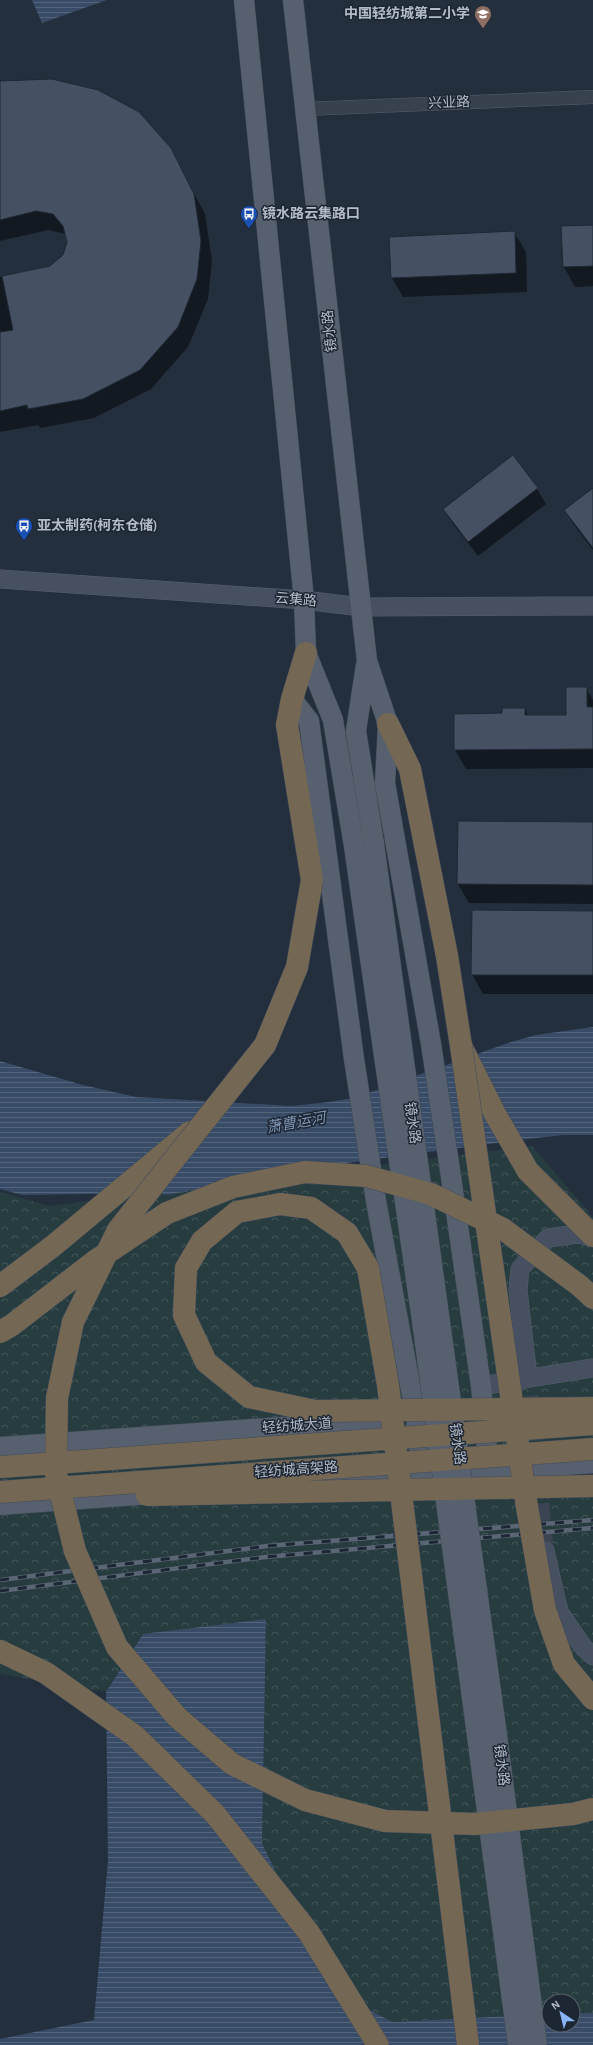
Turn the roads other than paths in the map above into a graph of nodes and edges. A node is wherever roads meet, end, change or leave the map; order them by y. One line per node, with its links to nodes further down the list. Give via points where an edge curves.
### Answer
1 (244, 0): 6 (main road)
2 (293, 0): 4 (main road, 镜水路)
3 (593, 97): 4 (street, 兴业路)
4 (306, 109): 7 (main road, 镜水路)
5 (0, 579): 6 (street, 云集路)
6 (304, 600): 7 (street, 云集路); 9 (main road)
7 (361, 606): 8 (street, 云集路); 10 (main road, 镜水路)
8 (593, 606)
9 (306, 653): 11 (highway); 44 (main road, bridge, via 333,720 354,846 423,1328)
10 (367, 661): 12 (main road); 45 (main road, 镜水路, bridge, via 356,731 374,844)
11 (292, 699): 14 (highway, bridge, via 287,725 312,880 297,967 265,1046); 25 (main road, via 309,721 354,1059 376,1200)
12 (388, 724): 13 (highway, via 410,769 447,956); 21 (main road, via 385,783 431,1044)
13 (461, 1046): 15 (highway, via 528,1170); 40 (highway, bridge, via 527,1507 545,1610 564,1664)
14 (208, 1117): 16 (highway, bridge, via 53,1246); 41 (highway, bridge, via 118,1230 73,1322 57,1398 56,1474 75,1551 117,1647 177,1717 232,1764 305,1800 385,1821 475,1824 573,1814)
15 (593, 1236): 20 (street, via 577,1234 548,1238 520,1269 518,1290)
16 (0, 1286)
17 (593, 1298): 18 (highway, bridge, via 503,1229 431,1194 366,1176 305,1172 233,1187 167,1214 95,1261)
18 (0, 1332)
19 (593, 1368): 21 (street)
20 (526, 1369)
21 (481, 1386): 24 (main road)
22 (593, 1403): 24 (main road, 轻纺城大道)
23 (593, 1408): 43 (highway, bridge, via 522,1408 442,1410 426,1410 402,1410 394,1410 387,1410 315,1411 249,1397 206,1362 184,1315 186,1268 202,1241 236,1212 280,1204 311,1208 347,1233 368,1268 388,1385 389,1393 390,1401 391,1409 392,1417 393,1425 396,1448 396,1456)
24 (484, 1410): 25 (main road, 轻纺城大道); 31 (main road)
25 (416, 1417): 27 (main road, 轻纺城大道); 32 (main road)
26 (593, 1424): 30 (highway, 轻纺城高架路, bridge)
27 (0, 1447)
28 (593, 1449): 34 (highway, 轻纺城高架路, bridge)
29 (593, 1463): 31 (main road)
30 (0, 1467)
31 (488, 1470): 32 (main road)
32 (422, 1475): 36 (main road)
33 (593, 1486): 35 (highway, bridge)
34 (0, 1492)
35 (0, 1498)
36 (0, 1505)
37 (545, 1551): 39 (street, via 559,1612 584,1648)
38 (0, 1650): 42 (highway, via 46,1673 135,1736 215,1814 309,1933)
39 (593, 1656)
40 (593, 1699)
41 (593, 1809)
42 (378, 2045)
43 (468, 2045)
44 (518, 2045)
45 (537, 2045)

